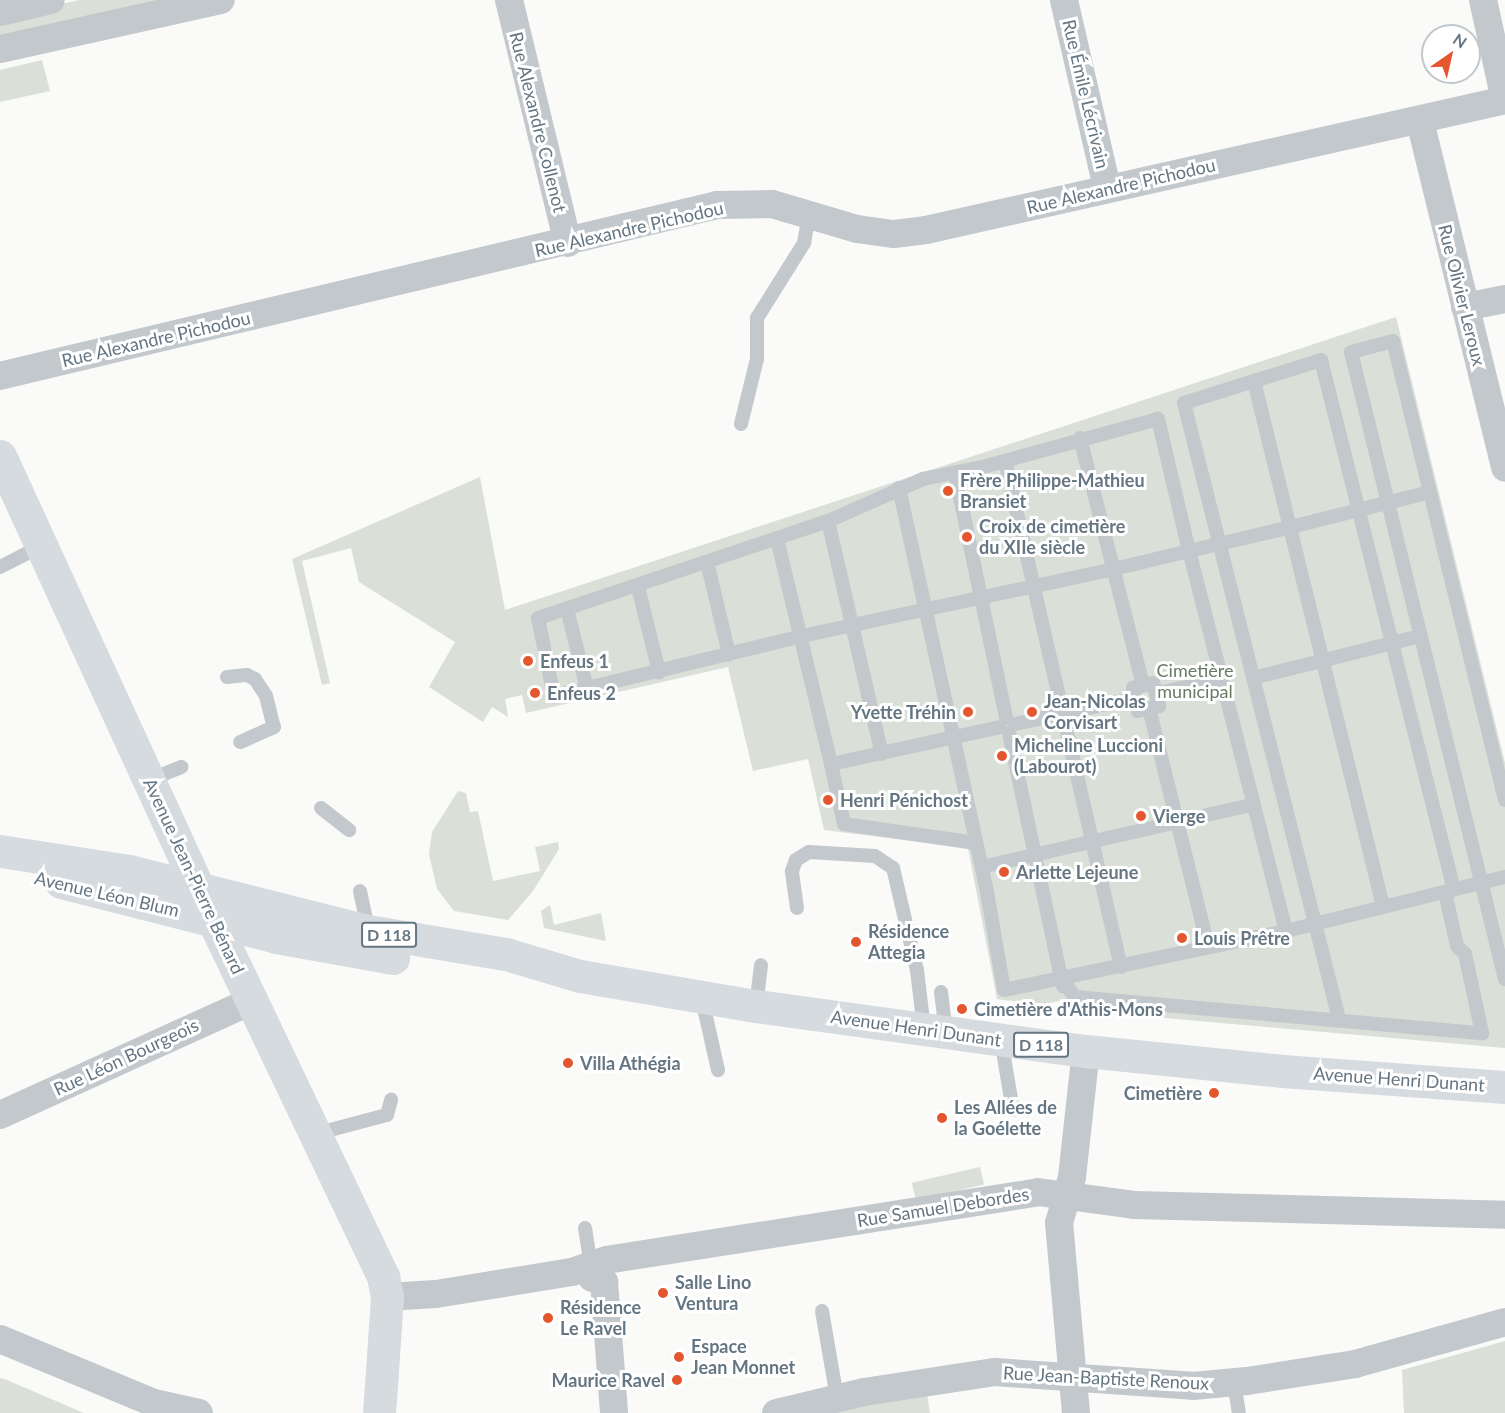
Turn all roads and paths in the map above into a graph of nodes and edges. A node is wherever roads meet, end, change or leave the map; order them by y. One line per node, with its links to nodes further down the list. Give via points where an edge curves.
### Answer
1 (51, 0): 6 (street)
2 (221, 0): 7 (street)
3 (509, 0): 12 (street, Rue Alexandre Collenot)
4 (1064, 0): 10 (street, Rue Émile Lécrivain)
5 (1483, 0): 8 (street)
6 (0, 12)
7 (0, 49)
8 (1505, 100): 9 (street, Rue Alexandre Pichodou)
9 (1420, 121): 10 (street, Rue Alexandre Pichodou); 14 (street, Rue Olivier Leroux)
10 (1107, 188): 11 (street, Rue Alexandre Pichodou, via 894,234)
11 (809, 214): 12 (street, Rue Alexandre Pichodou, via 772,204 717,205); 17 (lane, via 804,243 781,274 758,318 757,359)
12 (568, 243): 15 (street, Rue Alexandre Pichodou)
13 (1505, 299): 14 (street)
14 (1465, 307): 21 (street, Rue Olivier Leroux)
15 (0, 376)
16 (1254, 381): 26 (lane, via 1321,360); 28 (lane); 30 (lane, via 1184,403)
17 (741, 424)
18 (1080, 438): 20 (lane); 32 (lane, via 1158,418); 35 (lane)
19 (0, 456): 31 (main road, Avenue Jean-Pierre Bénard)
20 (1005, 461): 22 (lane); 37 (lane)
21 (1505, 468)
22 (955, 473): 23 (lane); 38 (lane)
23 (899, 488): 27 (lane); 40 (lane)
24 (1430, 492): 25 (lane); 25 (lane, via 1394,341 1351,352); 64 (lane)
25 (1388, 503): 26 (lane); 43 (lane)
26 (1360, 510): 28 (lane); 44 (lane)
27 (828, 521): 29 (lane); 41 (lane)
28 (1291, 527): 30 (lane); 46 (lane)
29 (777, 539): 33 (lane); 42 (lane)
30 (1221, 543): 32 (lane); 49 (lane)
31 (39, 547): 34 (lane); 63 (main road, Avenue Jean-Pierre Bénard)
32 (1189, 551): 35 (lane); 50 (lane)
33 (707, 562): 36 (lane); 45 (lane)
34 (0, 567)
35 (1113, 569): 37 (lane); 51 (lane)
36 (638, 586): 39 (lane); 47 (lane)
37 (1034, 587): 38 (lane); 56 (lane)
38 (981, 598): 40 (lane); 57 (lane)
39 (567, 609): 52 (lane); 52 (lane, via 538,618 554,696)
40 (926, 611): 41 (lane); 58 (lane)
41 (854, 626): 42 (lane); 60 (lane)
42 (802, 636): 45 (lane); 61 (lane)
43 (1420, 636): 44 (lane); 76 (lane)
44 (1393, 643): 46 (lane); 79 (lane)
45 (729, 654): 47 (lane)
46 (1325, 660): 49 (lane); 80 (lane)
47 (659, 672): 52 (lane)
48 (226, 676): 59 (lane, via 247,675 255,679 266,696 274,727)
49 (1253, 678): 83 (lane)
50 (1222, 680): 53 (lane); 65 (lane)
51 (1143, 685): 53 (lane, via 1154,683); 54 (lane, via 1133,688)
52 (587, 689)
53 (1156, 693): 55 (lane, via 1159,705)
54 (1135, 698): 55 (lane, via 1138,711); 56 (lane)
55 (1149, 708): 67 (lane)
56 (1062, 715): 57 (lane); 69 (lane)
57 (1007, 725): 58 (lane); 72 (lane)
58 (953, 737): 60 (lane); 70 (lane)
59 (240, 742)
60 (882, 754): 61 (lane)
61 (831, 764): 70 (lane, via 844,824)
62 (181, 767): 63 (lane)
63 (149, 780): 77 (main road, Avenue Jean-Pierre Bénard)
64 (1505, 800)
65 (1254, 804): 67 (lane); 85 (lane)
66 (321, 808): 68 (lane)
67 (1177, 821): 69 (lane); 86 (lane)
68 (349, 830)
69 (1092, 841): 72 (lane); 88 (lane)
70 (976, 843): 73 (lane)
71 (0, 851): 77 (main road, Avenue Léon Blum / D 118, via 129,871)
72 (1035, 855): 73 (lane); 90 (lane)
73 (982, 867): 90 (lane, via 1004,990)
74 (0, 869): 82 (main road, Avenue Léon Blum / D 118, via 114,892)
75 (1505, 877): 76 (lane)
76 (1482, 883): 79 (lane); 91 (lane)
77 (199, 888): 82 (main road, Avenue Jean-Pierre Bénard); 84 (main road, Avenue Henri Dunant / D 118)
78 (360, 891): 84 (lane)
79 (1449, 891): 80 (lane); 97 (lane, via 1457,946 1465,954 1482,1033)
80 (1383, 906): 83 (lane)
81 (797, 908): 98 (lane, via 792,871 796,860 809,852 875,856 893,868)
82 (213, 920): 89 (main road, Avenue Henri Dunant / D 118, via 276,937 448,969); 95 (main road, Avenue Jean-Pierre Bénard)
83 (1316, 924): 85 (lane); 97 (lane)
84 (368, 931): 89 (main road, Avenue Henri Dunant / D 118, via 435,945 478,948)
85 (1286, 931): 86 (lane)
86 (1208, 947): 88 (lane)
87 (761, 965): 96 (lane)
88 (1121, 967): 90 (lane)
89 (580, 976): 93 (main road, Avenue Henri Dunant / D 118)
90 (1061, 978): 94 (lane); 97 (lane, via 1075,998)
91 (1505, 979)
92 (941, 992): 98 (lane)
93 (701, 997): 96 (main road, Avenue Henri Dunant / D 118); 101 (lane)
94 (1065, 999)
95 (253, 1000): 105 (street, Rue Léon Bourgeois); 106 (main road, Avenue Jean-Pierre Bénard)
96 (756, 1006): 98 (main road, Avenue Henri Dunant / D 118)
97 (1339, 1019)
98 (935, 1031): 99 (main road, Avenue Henri Dunant / D 118)
99 (1001, 1040): 100 (main road, Avenue Henri Dunant / D 118); 104 (lane)
100 (1086, 1051): 102 (main road, Avenue Henri Dunant / D 118, via 1282,1071); 107 (street)
101 (718, 1070)
102 (1505, 1087)
103 (391, 1100): 106 (lane, via 387,1115)
104 (1013, 1110)
105 (0, 1115)
106 (315, 1134): 111 (main road, Avenue Jean-Pierre Bénard, via 382,1276)
107 (1066, 1197): 108 (street, Rue Samuel Debordes, via 1134,1205); 110 (street, Rue Samuel Debordes, via 1038,1192 900,1212); 116 (street, via 1059,1240)
108 (1505, 1215)
109 (585, 1228): 110 (lane)
110 (591, 1272): 111 (street, Rue Samuel Debordes); 115 (lane, via 599,1371); 122 (street, via 604,1282)
111 (387, 1297): 121 (main road)
112 (822, 1311): 118 (lane)
113 (1505, 1322): 117 (street, Rue Jean-Baptiste Renoux, via 1355,1364)
114 (0, 1339): 119 (street)
115 (596, 1375)
116 (1071, 1379): 117 (street, Rue Jean-Baptiste Renoux, via 1193,1386); 118 (street, Rue Jean-Baptiste Renoux, via 995,1372); 124 (street)
117 (1234, 1382): 125 (lane)
118 (837, 1398): 123 (street, Rue Jean-Baptiste Renoux)
119 (156, 1408): 120 (street)
120 (199, 1413)
121 (379, 1413)
122 (614, 1413)
123 (776, 1413)
124 (1076, 1413)
125 (1239, 1413)

